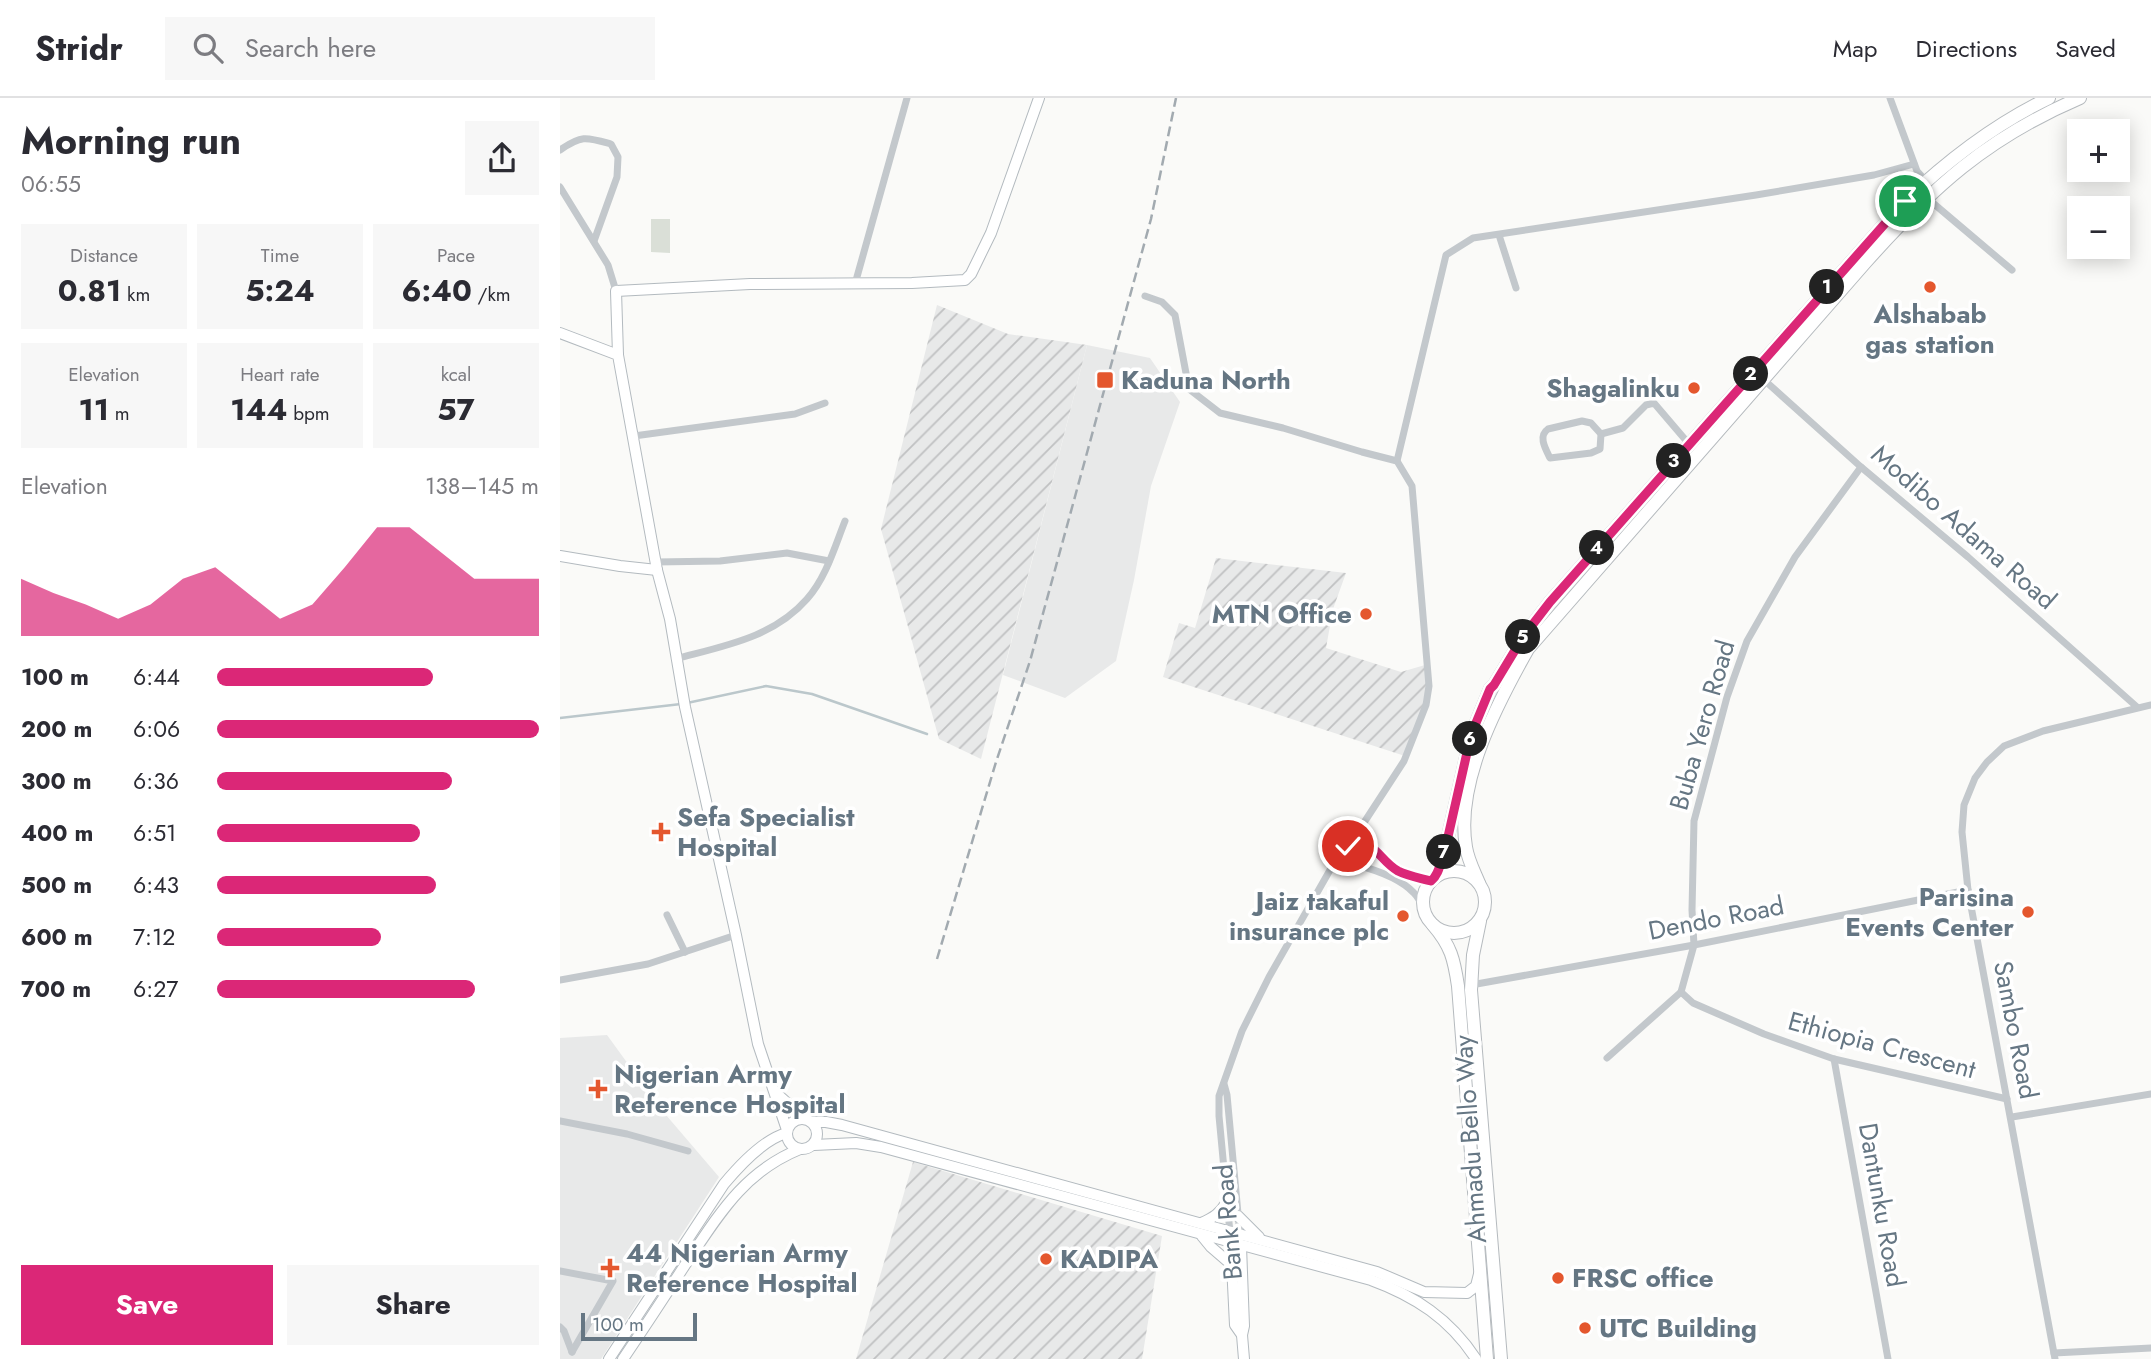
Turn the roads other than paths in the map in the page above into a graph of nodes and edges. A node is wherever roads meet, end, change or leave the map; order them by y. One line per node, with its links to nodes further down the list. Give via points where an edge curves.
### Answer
1 (907, 98): 14 (street)
2 (1039, 98): 14 (street, via 991,233 971,274 960,282)
3 (1890, 98): 7 (street)
4 (2049, 98): 8 (main road, via 1998,125)
5 (2080, 98): 10 (main road, via 2010,132)
6 (560, 150): 12 (street, via 575,140 592,139 611,144 618,157 617,177)
7 (1914, 164): 8 (street); 11 (street, via 1756,195)
8 (1926, 181): 24 (main road)
9 (560, 187): 12 (street)
10 (1927, 197): 13 (street); 20 (main road)
11 (1499, 235): 15 (street); 25 (street, via 1473,238 1446,255)
12 (594, 241): 16 (street, via 608,265)
13 (2012, 270)
14 (855, 284): 16 (street)
15 (1516, 288)
16 (615, 291): 19 (street)
17 (1145, 296): 25 (street, via 1163,302 1175,315 1189,389 1220,414)
18 (560, 333): 19 (street)
19 (618, 355): 23 (street)
20 (1763, 379): 26 (street, Modibo Adama Road); 40 (main road, via 1524,655 1487,729 1463,813 1466,849)
21 (825, 403): 23 (street, via 796,414)
22 (1601, 434): 22 (street, via 1582,421 1548,429 1542,437 1553,459 1596,451 1602,445); 24 (street, via 1623,428 1651,403)
23 (634, 436): 30 (street)
24 (1689, 444): 39 (main road, via 1550,602 1490,689 1471,735)
25 (1397, 461): 34 (street, Bank Road, via 1412,486 1429,687 1404,761)
26 (1861, 467): 33 (street, Modibo Adama Road); 47 (street, Buba Yero Road, via 1795,557 1747,641 1727,697 1694,821)
27 (845, 521): 29 (street)
28 (560, 556): 30 (street, via 620,566)
29 (829, 561): 30 (street, via 787,554); 31 (street, via 809,598 787,619 755,636)
30 (656, 566): 31 (street)
31 (675, 659): 46 (street)
32 (2151, 705): 33 (street, Sambo Road)
33 (2137, 707): 41 (street, Sambo Road, via 2043,731 2004,746 1987,762 1964,804)
34 (1367, 820): 35 (street, Bank Road); 36 (street, via 1363,835)
35 (1350, 844): 36 (street); 37 (street, via 1348,856); 38 (street, Bank Road)
36 (1368, 845): 37 (street, via 1369,860); 39 (street, via 1399,871)
37 (1355, 864): 38 (street, via 1342,862); 42 (street, via 1408,888)
38 (1329, 872): 54 (street, Bank Road, via 1247,1020)
39 (1434, 879): 40 (main road, via 1459,871); 42 (main road, via 1423,897)
40 (1479, 883): 44 (main road, via 1486,899)
41 (1968, 890): 47 (street, Dendo Road); 57 (street, Sambo Road)
42 (1423, 908): 45 (main road)
43 (667, 915): 48 (street)
44 (1480, 921): 45 (main road, via 1457,933); 50 (main road, Ahmadu Bello Way)
45 (1433, 925): 74 (main road, Ahmadu Bello Way, via 1446,940 1458,986)
46 (736, 935): 48 (street); 55 (street, via 758,1044)
47 (1694, 944): 50 (street, Dendo Road); 51 (street)
48 (685, 952): 49 (street, via 648,964)
49 (560, 980)
50 (1471, 985): 84 (main road, Ahmadu Bello Way)
51 (1681, 992): 52 (street); 53 (street, Ethiopia Crescent, via 1693,1003)
52 (1607, 1058)
53 (1834, 1059): 57 (street, Ethiopia Crescent); 85 (street, Dantunku Road)
54 (1224, 1083): 65 (street, Bank Road, via 1219,1116); 66 (street, Bank Road)
55 (776, 1093): 60 (street); 61 (street)
56 (2151, 1094): 58 (street)
57 (2007, 1099): 58 (street, Sambo Road)
58 (2011, 1117): 78 (street, Sambo Road)
59 (560, 1121): 64 (street)
60 (809, 1121): 61 (street, via 794,1121); 62 (street, via 818,1130); 67 (street, via 842,1125)
61 (787, 1132): 63 (street, via 791,1144); 79 (street, via 766,1143 724,1184)
62 (814, 1145): 63 (street); 69 (street, via 881,1147)
63 (800, 1149): 80 (street, via 774,1161 736,1192)
64 (688, 1151)
65 (1227, 1201): 67 (street, via 1214,1217); 68 (street, Bank Road)
66 (1238, 1216): 68 (street, Bank Road); 70 (street)
67 (1201, 1223): 68 (street)
68 (1235, 1232): 70 (street); 71 (street, Bank Road)
69 (1202, 1236): 71 (street); 73 (street)
70 (1261, 1239): 74 (street, via 1434,1293 1467,1293 1476,1286)
71 (1236, 1245): 72 (street); 73 (street, Bank Road)
72 (1262, 1252): 73 (street); 82 (street, via 1391,1287 1446,1321)
73 (1237, 1268): 81 (street, Bank Road, via 1235,1325 1242,1335)
74 (1480, 1268): 83 (main road, Ahmadu Bello Way)
75 (560, 1270): 76 (street, via 613,1281 572,1352)
76 (560, 1327)
77 (2151, 1348): 78 (street)
78 (2055, 1356)
79 (609, 1359)
80 (623, 1359)
81 (1244, 1359)
82 (1476, 1359)
83 (1487, 1359)
84 (1501, 1359)
85 (1888, 1359)

